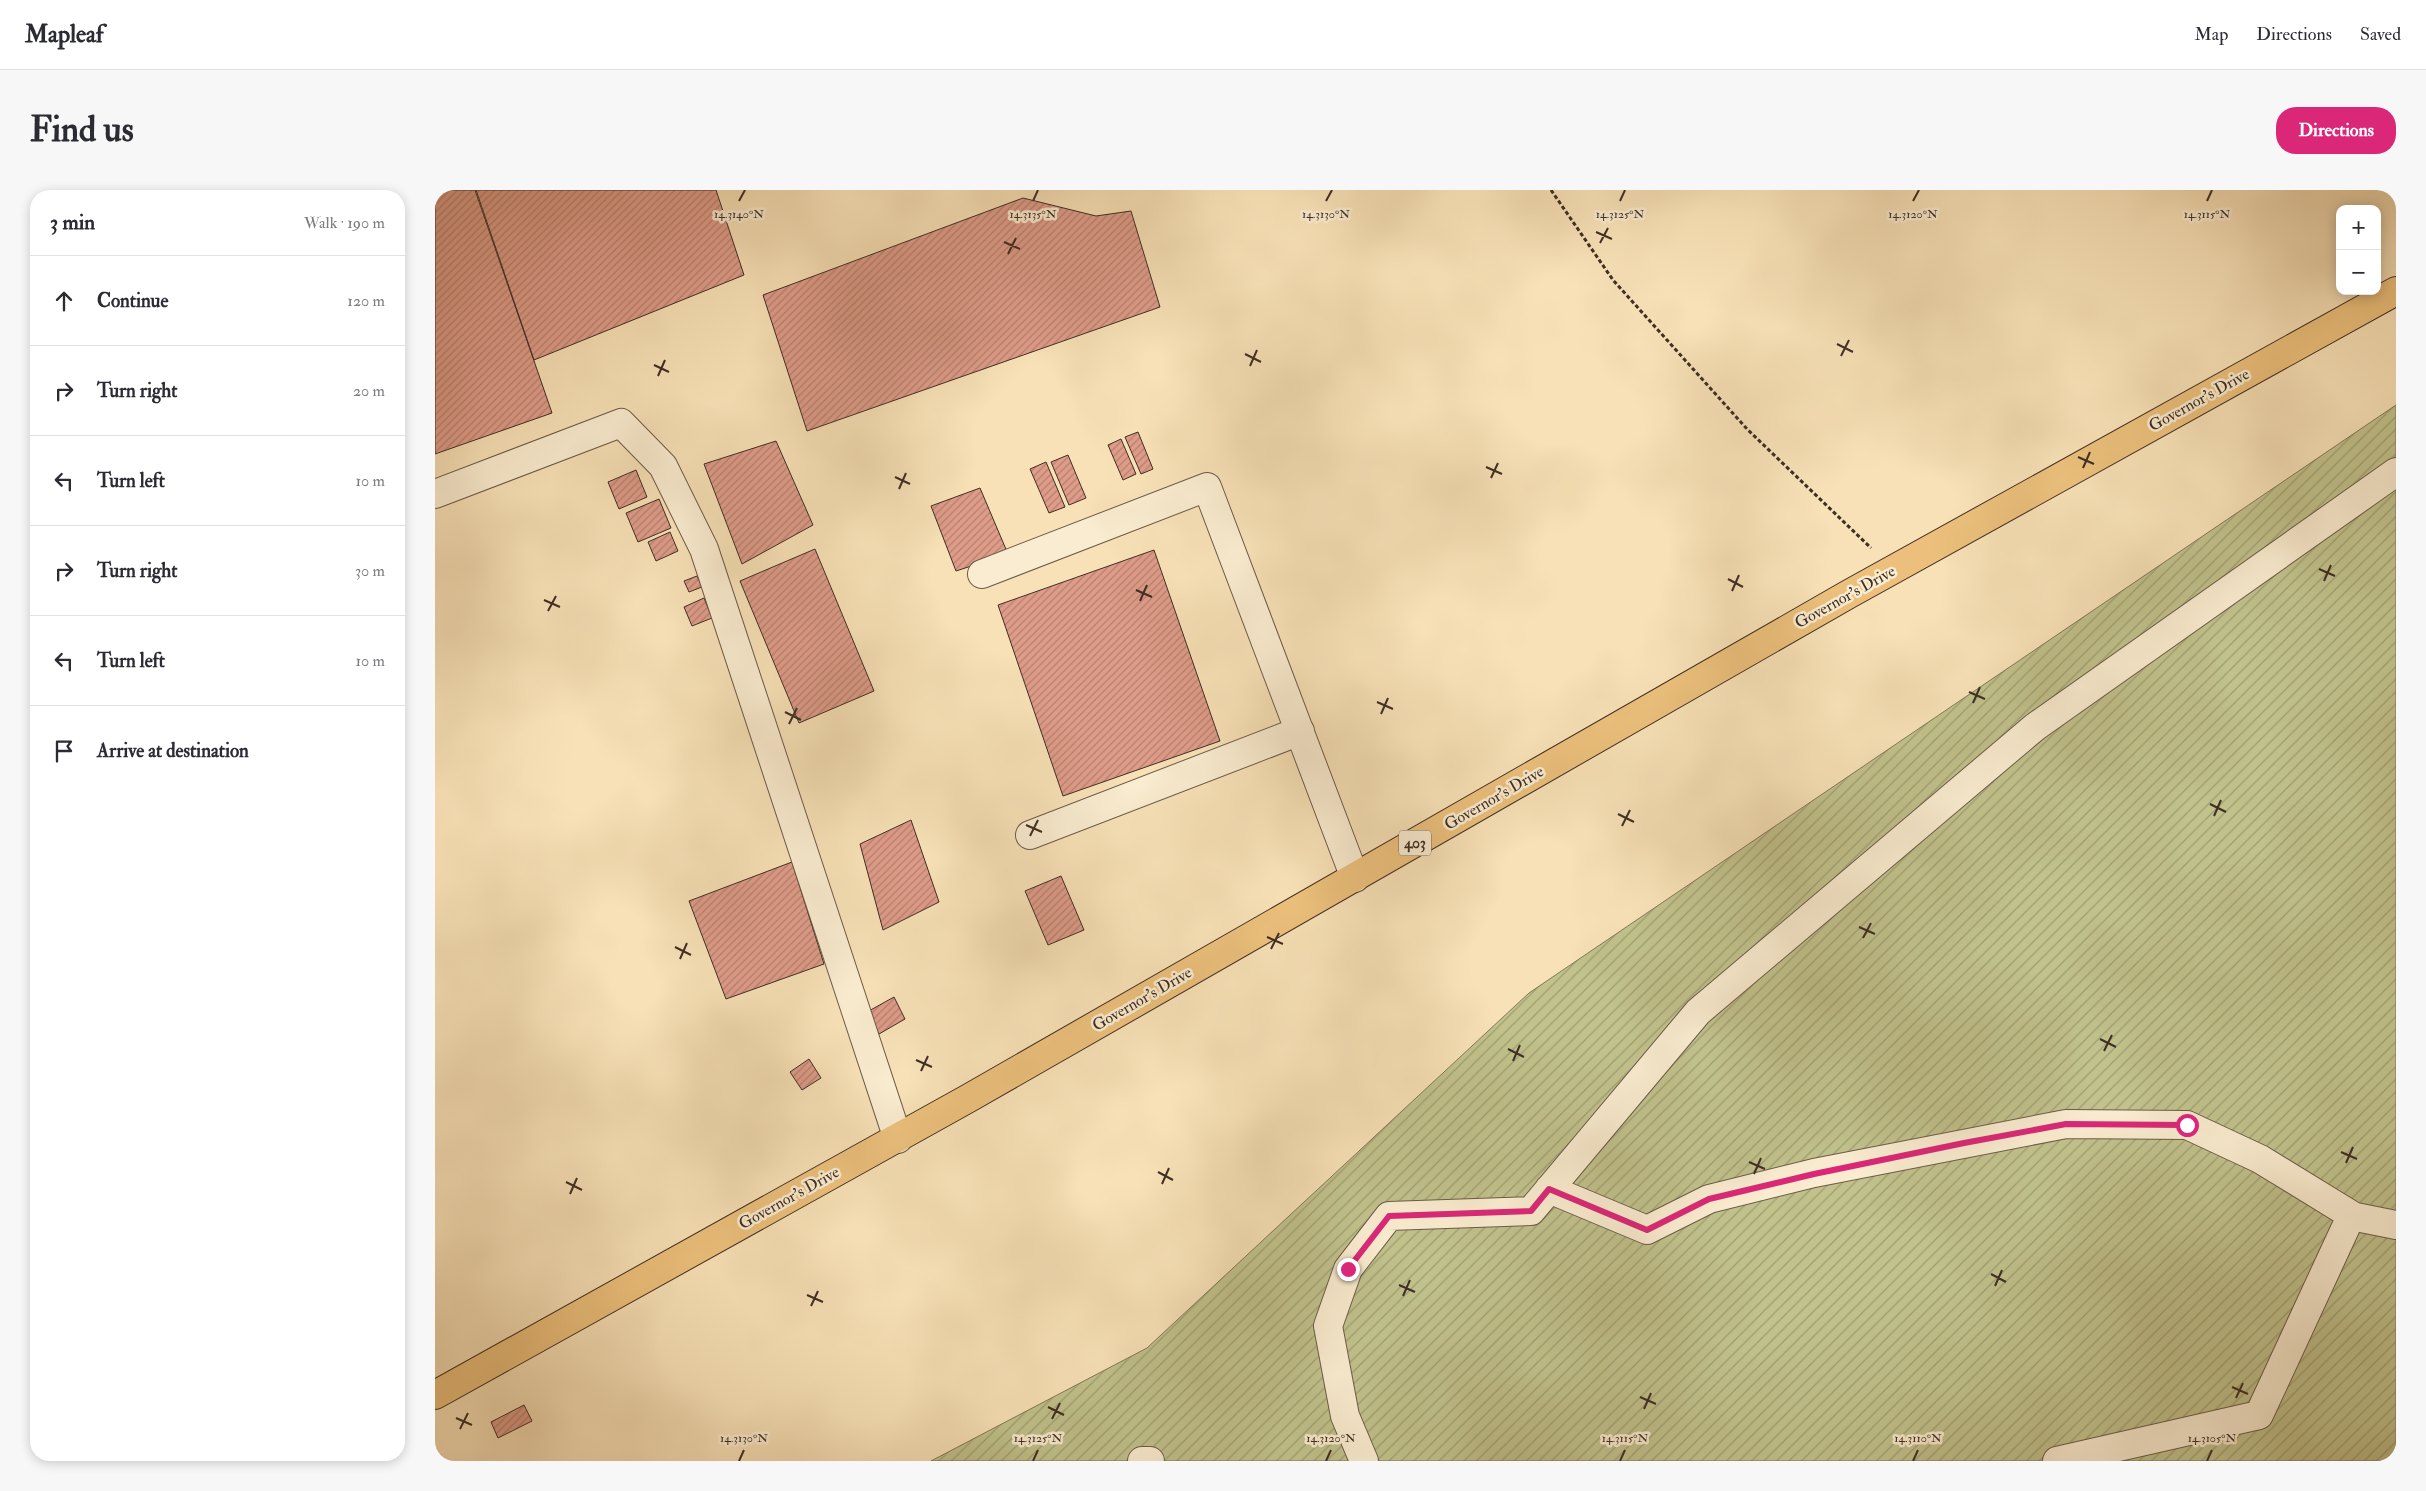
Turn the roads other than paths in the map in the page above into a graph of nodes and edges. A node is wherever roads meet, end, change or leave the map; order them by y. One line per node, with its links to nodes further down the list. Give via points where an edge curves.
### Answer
1 (2396, 291): 7 (main road, Governor's Drive / 403, via 1893,570)
2 (2396, 472): 9 (lane, via 2035,727 1698,1012)
3 (435, 494): 8 (lane, via 621,423 663,466 704,549)
4 (982, 574): 5 (lane, via 1207,487)
5 (1299, 731): 6 (lane); 7 (lane)
6 (1030, 835)
7 (1355, 878): 8 (main road, Governor's Drive / 403)
8 (898, 1138): 12 (main road, Governor's Drive / 403)
9 (1549, 1189): 10 (lane, via 1647,1230 1709,1199 1964,1143 2066,1124 2187,1125 2260,1158); 15 (lane, via 1531,1211 1389,1216 1348,1269 1328,1326 1345,1416)
10 (2353, 1216): 11 (lane); 16 (lane, via 2259,1415)
11 (2396, 1225)
12 (435, 1395)
13 (1142, 1461): 14 (lane)
14 (1150, 1461)
15 (1364, 1461)
16 (2057, 1461)

